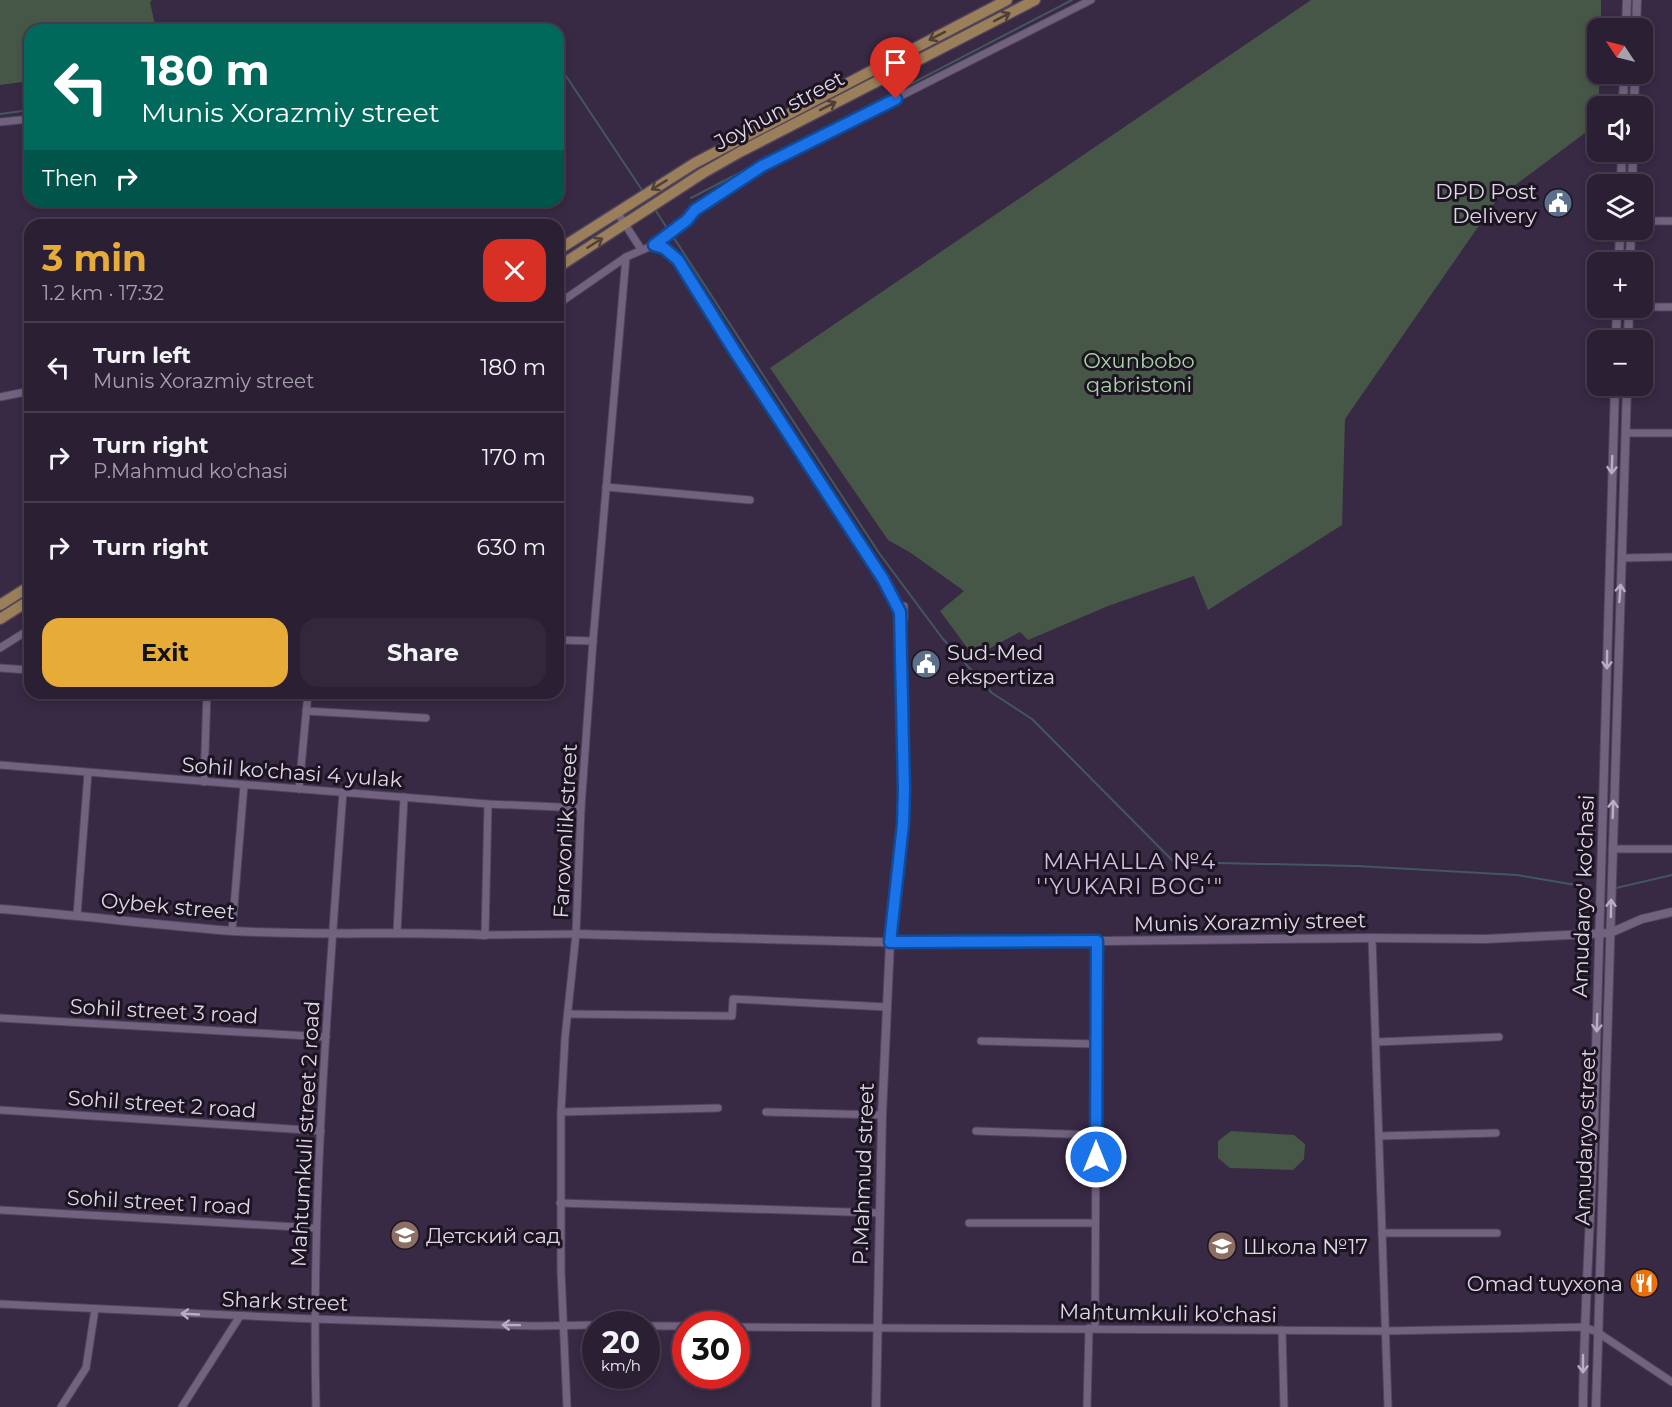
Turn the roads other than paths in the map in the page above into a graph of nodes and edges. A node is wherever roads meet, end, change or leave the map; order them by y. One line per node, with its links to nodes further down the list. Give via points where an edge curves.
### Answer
1 (1007, 0): 10 (main road, Joyhun street, one-way to 10, via 695,163)
2 (1035, 0): 13 (main road, Joyhun street, one-way to 2, via 740,152)
3 (1091, 0): 14 (street, via 762,166 695,210)
4 (1627, 0): 6 (street)
5 (1637, 0): 7 (street)
6 (1626, 18)
7 (1636, 18)
8 (24, 120): 9 (street)
9 (0, 122)
10 (620, 210): 13 (street); 15 (main road)
11 (1653, 221): 12 (street)
12 (1672, 221)
13 (629, 222): 16 (street); 18 (main road, one-way to 13)
14 (654, 245): 16 (street); 53 (street, via 678,260 883,579 900,612)
15 (564, 246)
16 (641, 249): 17 (street)
17 (626, 257): 19 (street); 29 (street, Farovonlik street)
18 (564, 263)
19 (564, 300)
20 (1672, 307): 21 (street)
21 (1653, 308)
22 (24, 392): 25 (street)
23 (1615, 396): 26 (street, Amudaryo' ko'chasi)
24 (1627, 396): 27 (street, Amudaryo street)
25 (0, 397)
26 (1613, 433): 27 (street); 65 (street, Amudaryo' ko'chasi, one-way to 65)
27 (1626, 433): 28 (street); 32 (street, Amudaryo street)
28 (1672, 433)
29 (606, 487): 30 (street); 40 (street, Farovonlik street)
30 (750, 500)
31 (1672, 557): 32 (street)
32 (1622, 558): 58 (street, Amudaryo street, one-way to 32)
33 (24, 590): 35 (main road)
34 (24, 604): 37 (main road)
35 (0, 605)
36 (904, 606): 53 (street)
37 (0, 619)
38 (24, 633): 41 (street)
39 (564, 640): 40 (street)
40 (593, 641): 57 (street, Farovonlik street)
41 (0, 648)
42 (0, 668): 43 (street)
43 (24, 670)
44 (207, 699): 50 (street)
45 (307, 699): 46 (street)
46 (306, 711): 47 (street); 52 (street)
47 (426, 718)
48 (0, 765): 49 (street, Sohil ko'chasi 4 yulak)
49 (88, 772): 50 (street, Sohil ko'chasi 4 yulak); 62 (street)
50 (204, 782): 51 (street, Sohil ko'chasi 4 yulak)
51 (244, 785): 52 (street, Sohil ko'chasi 4 yulak); 63 (street)
52 (299, 789): 54 (street, Sohil ko'chasi 4 yulak)
53 (904, 790): 72 (street)
54 (343, 792): 55 (street, Sohil ko'chasi 4 yulak); 69 (street)
55 (404, 797): 56 (street, Sohil ko'chasi 4 yulak); 64 (street)
56 (488, 804): 57 (street, Sohil ko'chasi 4 yulak); 67 (street)
57 (581, 808): 68 (street, Farovonlik street)
58 (1612, 849): 59 (street); 66 (street, Amudaryo street, one-way to 58)
59 (1672, 849)
60 (0, 909): 62 (street, Oybek street)
61 (1672, 912): 66 (street)
62 (77, 915): 63 (street, Oybek street)
63 (232, 931): 69 (street, Oybek street)
64 (397, 932): 67 (street, Oybek street); 69 (street, Oybek street)
65 (1599, 933): 66 (street, Munis Xorazmiy street); 70 (street, Munis Xorazmiy street, via 1485,939); 106 (street, Amudaryo' ko'chasi, one-way to 106)
66 (1610, 933): 111 (street, Amudaryo street)
67 (485, 934): 68 (street, Oybek street)
68 (576, 934): 72 (street, Munis Xorazmiy street); 74 (street, Farovonlik street)
69 (332, 935): 76 (street, Mahtumkuli street 2 road)
70 (1372, 938): 71 (street, Munis Xorazmiy street); 79 (street)
71 (1097, 941): 72 (street, Munis Xorazmiy street); 80 (street)
72 (890, 942): 73 (street, P.Mahmud street)
73 (887, 1007): 74 (street, via 733,999 732,1016); 85 (street, P.Mahmud street)
74 (567, 1014): 83 (street, Farovonlik street)
75 (0, 1018): 76 (street, Sohil street 3 road)
76 (326, 1037): 86 (street, Mahtumkuli street 2 road)
77 (1498, 1037): 79 (street)
78 (981, 1041): 80 (street)
79 (1376, 1042): 90 (street)
80 (1096, 1044): 89 (street)
81 (718, 1108): 83 (street)
82 (0, 1110): 86 (street, Sohil street 2 road)
83 (561, 1112): 91 (street, Farovonlik street)
84 (766, 1112): 85 (street)
85 (882, 1115): 93 (street, P.Mahmud street)
86 (321, 1131): 96 (street, Mahtumkuli street 2 road)
87 (976, 1131): 89 (street)
88 (1496, 1134): 90 (street)
89 (1096, 1135): 95 (street)
90 (1379, 1136): 97 (street)
91 (560, 1203): 93 (street); 103 (street, Farovonlik street)
92 (0, 1209): 96 (street, Sohil street 1 road)
93 (880, 1213): 108 (street, P.Mahmud street)
94 (969, 1223): 95 (street)
95 (1095, 1223): 107 (street)
96 (315, 1228): 102 (street, Mahtumkuli street 2 road)
97 (1382, 1233): 98 (street); 110 (street)
98 (1497, 1233)
99 (0, 1304): 100 (street, Shark street)
100 (95, 1308): 101 (street, Shark street, one-way to 100); 113 (street, via 87,1368)
101 (240, 1316): 102 (street, Shark street); 114 (street)
102 (314, 1319): 103 (street, Shark street, one-way to 102); 115 (street, Mahtumkuli street 2 road)
103 (566, 1325): 104 (street); 116 (street, Farovonlik street)
104 (582, 1325)
105 (750, 1327): 108 (street, Mahtumkuli ko'chasi)
106 (1584, 1327): 110 (street, Mahtumkuli ko'chasi); 111 (street, Mahtumkuli ko'chasi); 121 (street, Amudaryo' ko'chasi, one-way to 121)
107 (1092, 1328): 108 (street, Mahtumkuli ko'chasi); 109 (street, Mahtumkuli ko'chasi); 118 (street)
108 (877, 1329): 117 (street, P.Mahmud street)
109 (1282, 1330): 110 (street, Mahtumkuli ko'chasi); 119 (street)
110 (1384, 1331): 120 (street)
111 (1597, 1332): 112 (street, Mahtumkuli ko'chasi); 122 (street, Amudaryo street)
112 (1672, 1382)
113 (62, 1407)
114 (182, 1407)
115 (316, 1407)
116 (567, 1407)
117 (876, 1407)
118 (1087, 1407)
119 (1284, 1407)
120 (1388, 1407)
121 (1583, 1407)
122 (1596, 1407)

